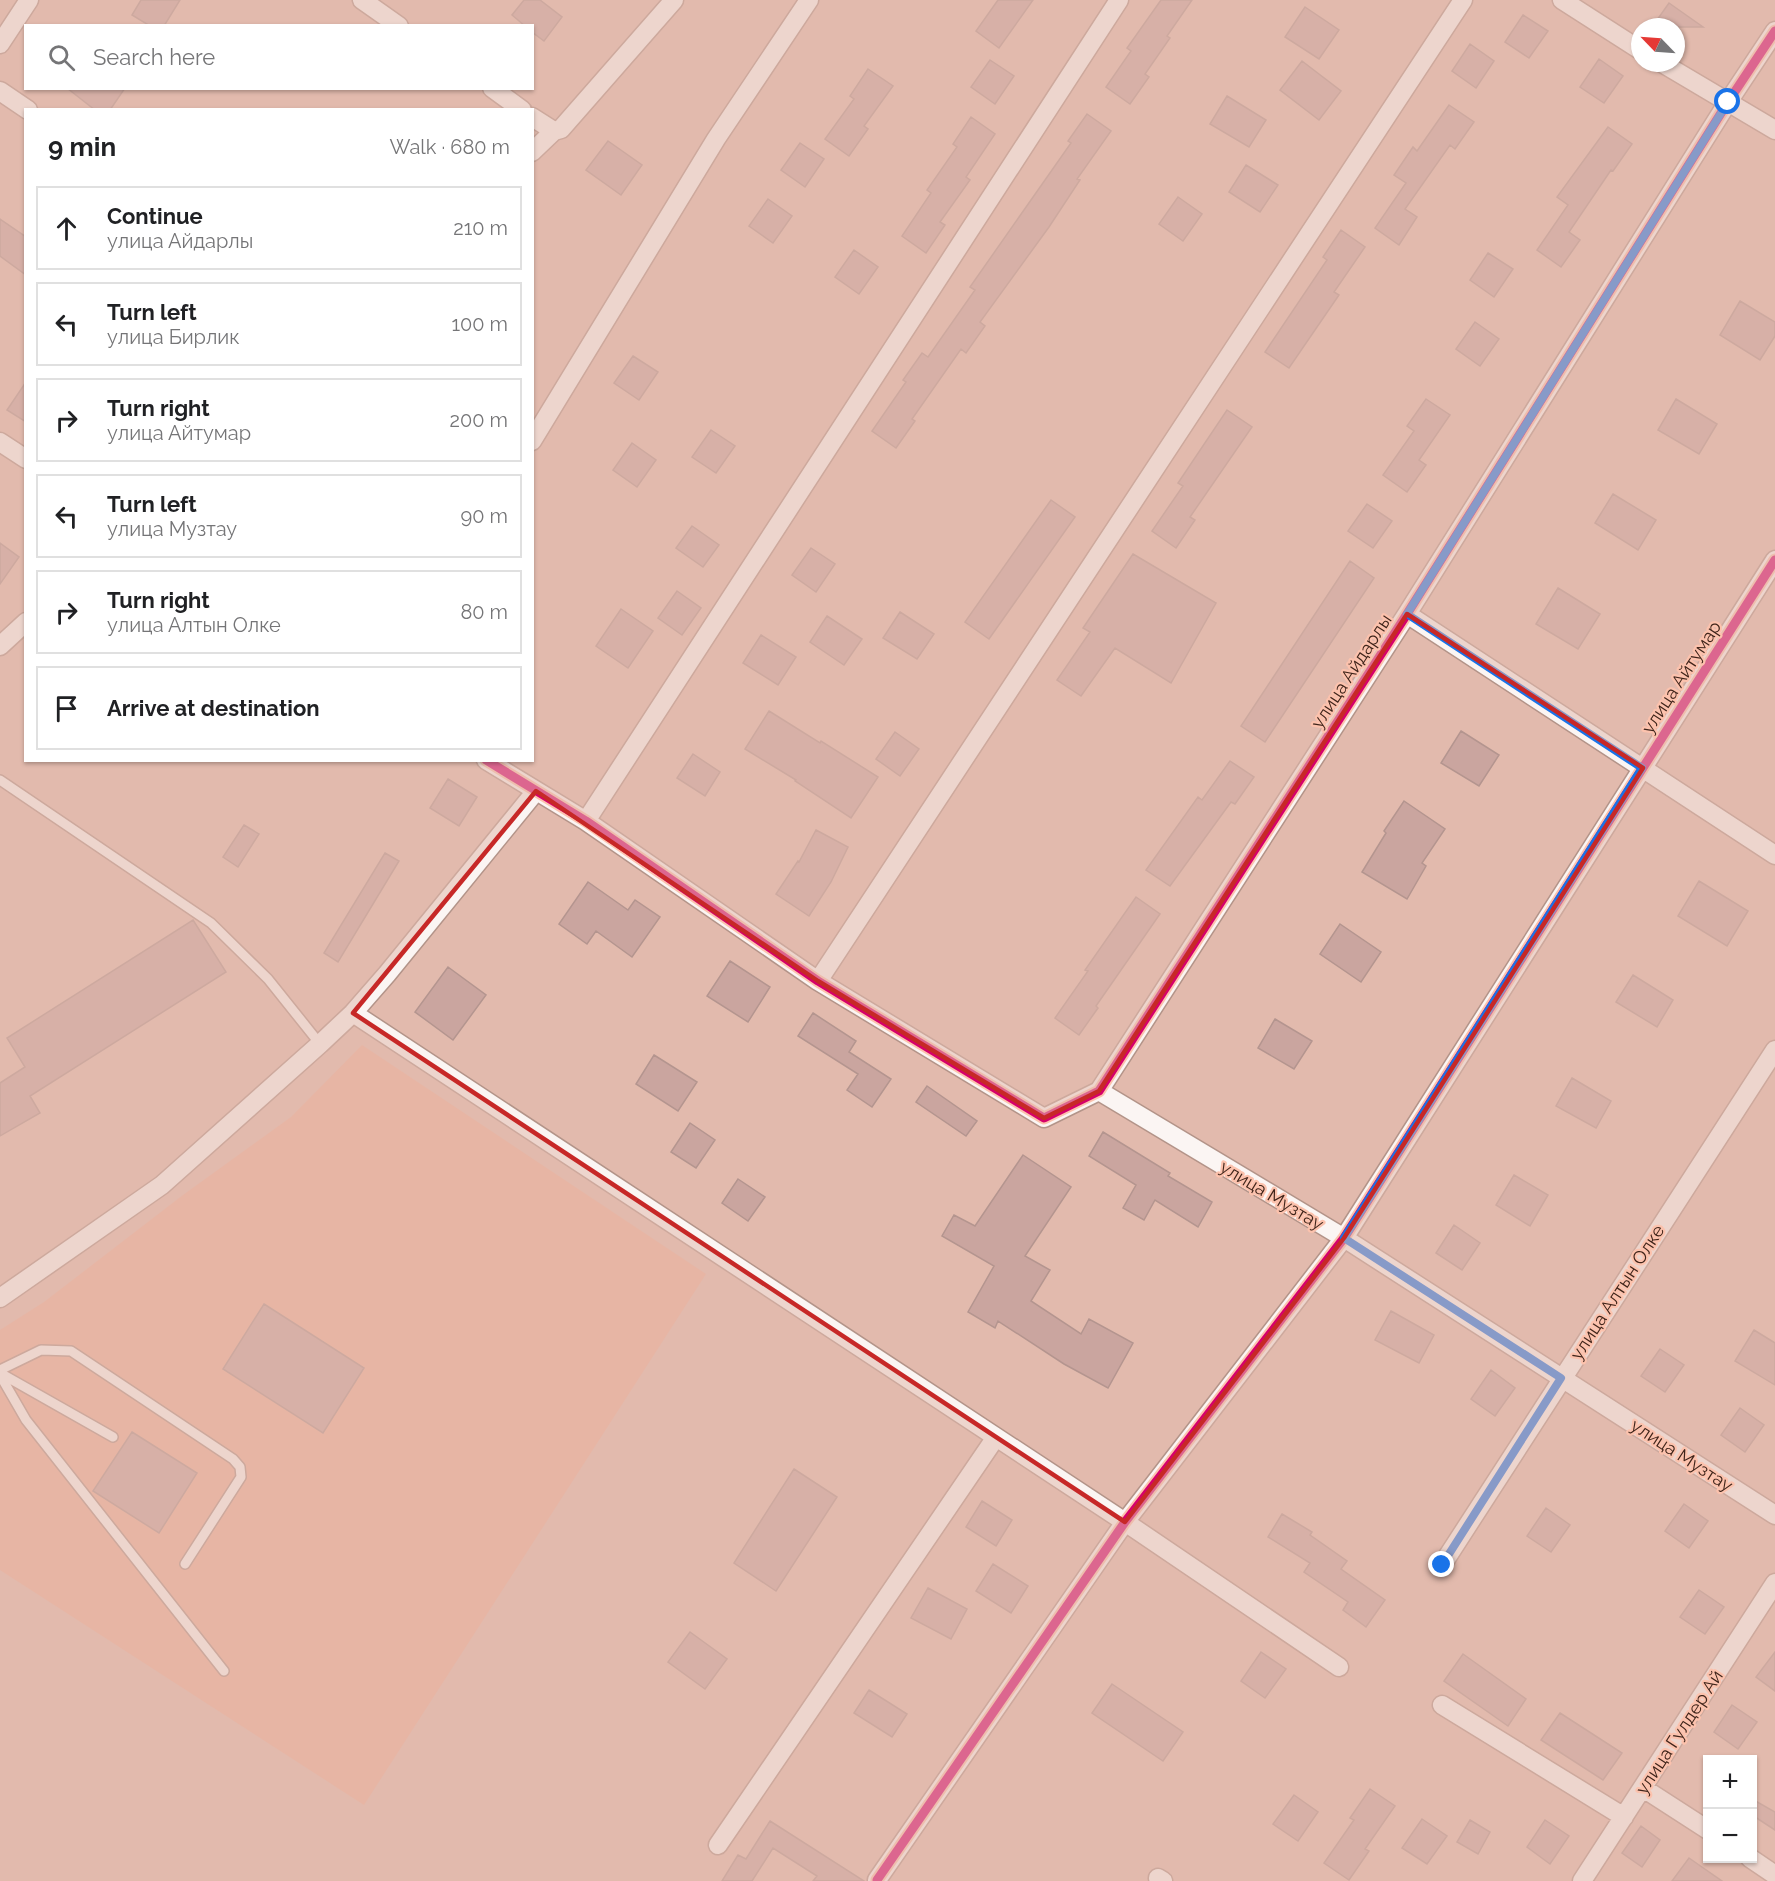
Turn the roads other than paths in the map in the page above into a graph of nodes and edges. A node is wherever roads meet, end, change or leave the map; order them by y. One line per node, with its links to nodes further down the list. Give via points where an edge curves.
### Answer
1 (29, 0): 10 (street)
2 (362, 0): 8 (street)
3 (674, 0): 20 (street, via 561,129)
4 (809, 0): 22 (street, via 716,139)
5 (1119, 0): 33 (street)
6 (1463, 0): 35 (street)
7 (1562, 0): 11 (street)
8 (396, 24)
9 (1775, 31): 15 (street, улица Айдарлы)
10 (0, 44)
11 (1631, 44)
12 (1677, 72): 15 (street)
13 (495, 90): 17 (street)
14 (0, 91): 16 (street)
15 (1728, 102): 19 (street); 26 (street, улица Айдарлы)
16 (25, 108)
17 (519, 108)
18 (534, 118): 20 (street)
19 (1775, 130)
20 (554, 131): 21 (street)
21 (534, 150)
22 (534, 438)
23 (0, 442): 24 (street)
24 (24, 458)
25 (1775, 560): 30 (street, улица Айтумар)
26 (1407, 614): 30 (street); 39 (street, улица Айдарлы)
27 (24, 624): 28 (street)
28 (0, 646)
29 (489, 762): 32 (street)
30 (1642, 768): 34 (street); 40 (street, улица Айтумар)
31 (0, 780): 37 (lane, via 211,923 268,979)
32 (536, 791): 33 (street); 36 (street)
33 (586, 821): 35 (street)
34 (1775, 855)
35 (818, 981): 39 (street, via 1044,1118)
36 (353, 1013): 37 (street); 45 (street)
37 (321, 1044): 41 (street, via 162,1185)
38 (1775, 1050): 43 (street, улица Алтын Олке)
39 (1099, 1091): 40 (street, улица Музтау)
40 (1344, 1238): 43 (street, улица Музтау); 47 (street, улица Айтумар)
41 (0, 1298)
42 (0, 1373): 44 (lane); 48 (lane, via 40,1350 71,1351 240,1467 241,1477); 52 (lane, via 26,1420)
43 (1561, 1378): 46 (street, улица Музтау); 49 (street, улица Алтын Олке)
44 (113, 1437)
45 (996, 1437): 47 (street); 57 (street)
46 (1775, 1515)
47 (1125, 1522): 51 (street); 60 (street, улица Айтумар)
48 (185, 1564)
49 (1442, 1565)
50 (1775, 1583): 54 (street, улица Гулдер Ай)
51 (1338, 1667)
52 (224, 1671)
53 (1442, 1706): 55 (street)
54 (1643, 1788): 55 (street, улица Гулдер Ай); 56 (street)
55 (1624, 1817): 61 (street, улица Гулдер Ай)
56 (1703, 1827)
57 (718, 1845)
58 (1757, 1863): 59 (street)
59 (1775, 1875)
60 (877, 1880)
61 (1582, 1881)

